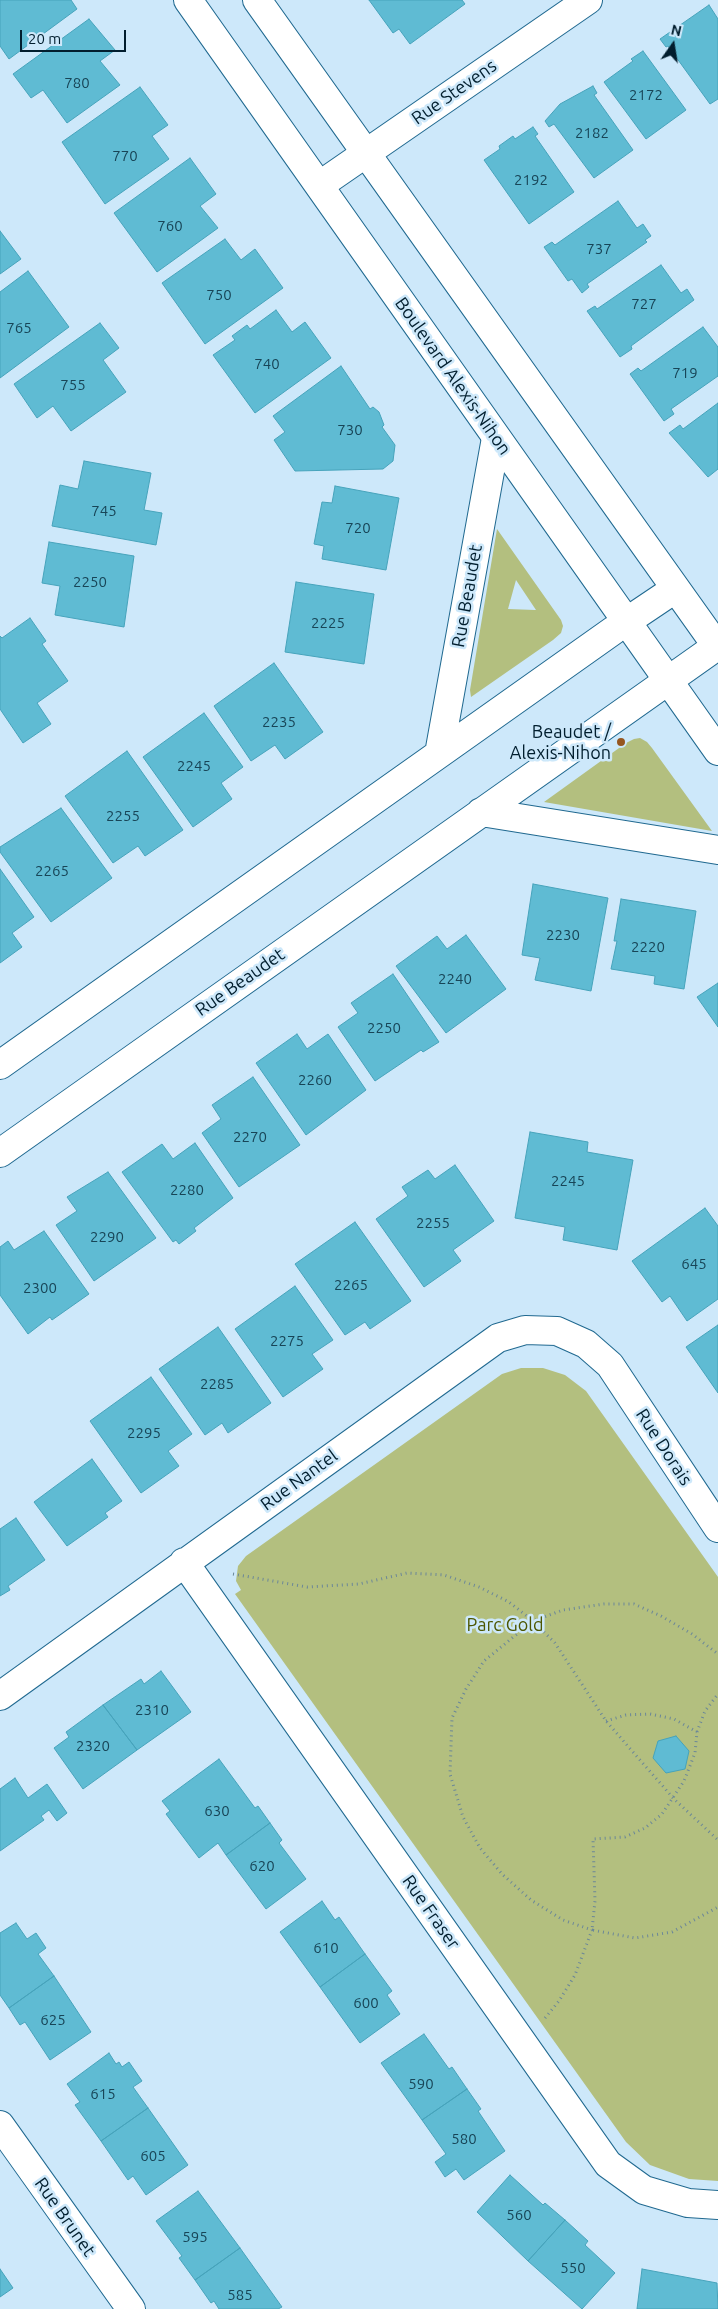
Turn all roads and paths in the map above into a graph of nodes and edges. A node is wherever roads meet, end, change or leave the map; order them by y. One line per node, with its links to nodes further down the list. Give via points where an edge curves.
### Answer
1 (188, 0): 5 (street, Boulevard Alexis-Nihon)
2 (257, 0): 4 (street)
3 (588, 0): 4 (street, Rue Stevens)
4 (366, 153): 5 (street, Rue Stevens); 7 (street)
5 (320, 185): 6 (street, Boulevard Alexis-Nihon)
6 (496, 438): 8 (street, Boulevard Alexis-Nihon); 12 (street, Rue Beaudet)
7 (675, 589): 8 (street); 9 (street)
8 (627, 621): 10 (street, Boulevard Alexis-Nihon); 12 (street)
9 (718, 647): 10 (street, Rue Beaudet)
10 (668, 680): 11 (street, Boulevard Alexis-Nihon); 13 (street, Rue Beaudet)
11 (718, 751)
12 (438, 754): 15 (street)
13 (481, 812): 14 (street); 16 (street, Rue Beaudet)
14 (718, 850)
15 (0, 1065)
16 (0, 1153)
17 (610, 1365): 18 (street, Rue Dorais); 19 (street, Rue Nantel, via 586,1344 557,1331 525,1330 498,1338)
18 (718, 1528)
19 (184, 1562): 20 (path, via 256,1580 307,1587 359,1584 407,1573 444,1575 509,1602); 23 (street, Rue Nantel); 30 (street, Rue Fraser)
20 (533, 1620): 21 (path, via 563,1610 604,1604 634,1604 677,1625); 24 (path, via 555,1643); 29 (path, via 484,1661 466,1689 452,1718 450,1774 463,1817 480,1848 502,1874 531,1900 563,1920)
21 (718, 1654)
22 (718, 1694): 25 (path, via 705,1711)
23 (0, 1696)
24 (606, 1721): 25 (path, via 626,1715 650,1714 674,1719); 26 (path)
25 (696, 1732): 26 (path, via 695,1753)
26 (674, 1799): 27 (path); 29 (path, via 645,1828 625,1837 594,1839 596,1878)
27 (718, 1840)
28 (718, 1907): 29 (path, via 672,1932 635,1938)
29 (592, 1930): 30 (path, via 575,1975 560,2001 544,2020)
30 (520, 2039): 32 (street, Rue Fraser, via 608,2164 644,2190 688,2203)
31 (0, 2125): 33 (street, Rue Brunet)
32 (718, 2205)
33 (131, 2309)

